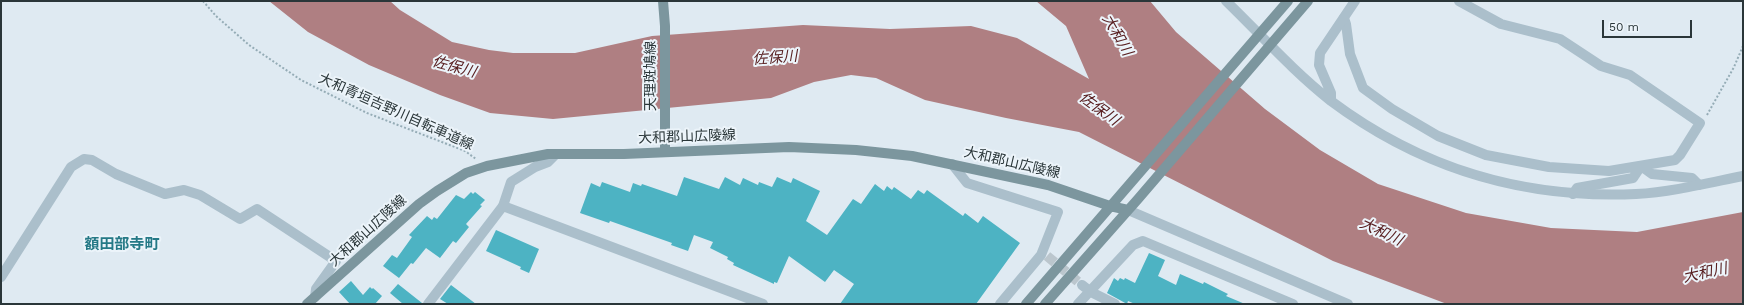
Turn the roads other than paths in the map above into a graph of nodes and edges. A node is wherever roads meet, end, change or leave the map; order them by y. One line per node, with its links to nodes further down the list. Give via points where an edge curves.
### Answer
1 (663, 1): 11 (main road, 天理斑鳩線)
2 (1226, 1): 8 (street)
3 (1288, 1): 8 (main road)
4 (1308, 1): 9 (main road)
5 (1355, 1): 7 (street)
6 (1459, 1): 14 (street, via 1501,24 1560,39 1601,66 1630,75 1700,123 1675,160)
7 (1344, 18): 10 (street, via 1320,53 1319,65 1331,93); 14 (street, via 1350,54 1362,88 1438,136 1486,155 1549,167 1609,171)
8 (1259, 34): 9 (street); 19 (main road)
9 (1270, 45): 10 (street); 20 (main road)
10 (1331, 100): 17 (street, via 1368,126 1410,150 1460,171 1499,182)
11 (665, 151): 12 (main road, 大和郡山広陵線); 13 (main road, 大和郡山広陵線, via 796,147 912,156)
12 (556, 154): 18 (street, via 548,162 512,182); 24 (main road, 大和郡山広陵線, via 487,166 466,173 437,190)
13 (952, 164): 19 (main road, 大和郡山広陵線, via 1048,185); 28 (street, via 967,183 1058,212 1044,255)
14 (1641, 166): 16 (street, via 1652,174 1692,178); 17 (street, via 1633,178 1577,188)
15 (1743, 176): 16 (street)
16 (1699, 185): 17 (street, via 1638,194)
17 (1573, 194)
18 (502, 206): 25 (street); 26 (street)
19 (1110, 206): 20 (main road, 大和郡山広陵線); 29 (main road)
20 (1128, 210): 30 (main road); 34 (street)
21 (1, 277): 24 (street, via 71,167 84,159 92,160 116,174 165,194 184,190 200,195 240,219 257,209 336,261 316,289)
22 (1082, 285): 23 (street)
23 (1091, 292): 31 (street); 32 (street); 33 (street, via 1134,245 1143,241)
24 (311, 301)
25 (744, 301): 27 (street)
26 (428, 304)
27 (763, 304)
28 (1000, 304)
29 (1026, 304)
30 (1045, 304)
31 (1078, 304)
32 (1115, 304)
33 (1293, 304)
34 (1348, 304)

